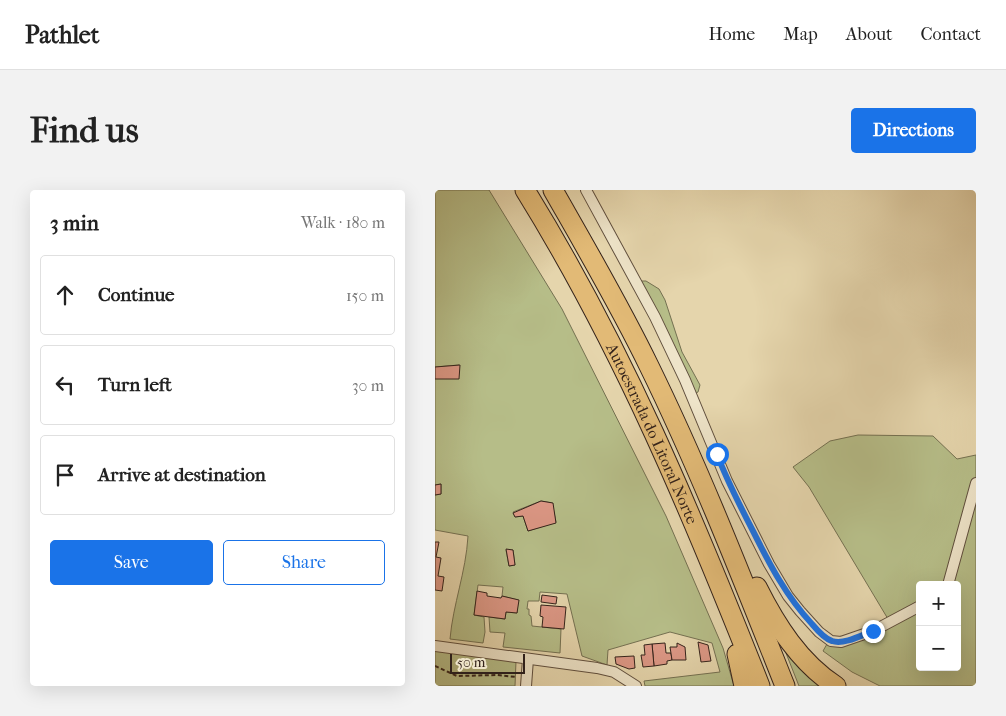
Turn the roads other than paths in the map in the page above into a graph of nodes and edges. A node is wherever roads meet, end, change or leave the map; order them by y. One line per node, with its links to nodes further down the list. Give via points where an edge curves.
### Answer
1 (525, 190): 8 (highway, Autoestrada do Litoral Norte, via 630,379)
2 (553, 190): 5 (highway, Autoestrada do Litoral Norte, via 649,365)
3 (586, 190): 7 (street, via 672,353 727,481 788,596 819,632 831,641 841,642 873,631)
4 (976, 483): 6 (street)
5 (732, 552): 15 (highway, Autoestrada do Litoral Norte); 16 (highway, via 740,553 789,641 816,671)
6 (949, 581)
7 (916, 608)
8 (738, 631): 13 (highway, via 732,638); 14 (highway, Autoestrada do Litoral Norte)
9 (435, 646): 10 (street)
10 (528, 659): 11 (street); 12 (street, via 614,672)
11 (526, 686)
12 (636, 686)
13 (744, 686)
14 (760, 686)
15 (785, 686)
16 (836, 686)

